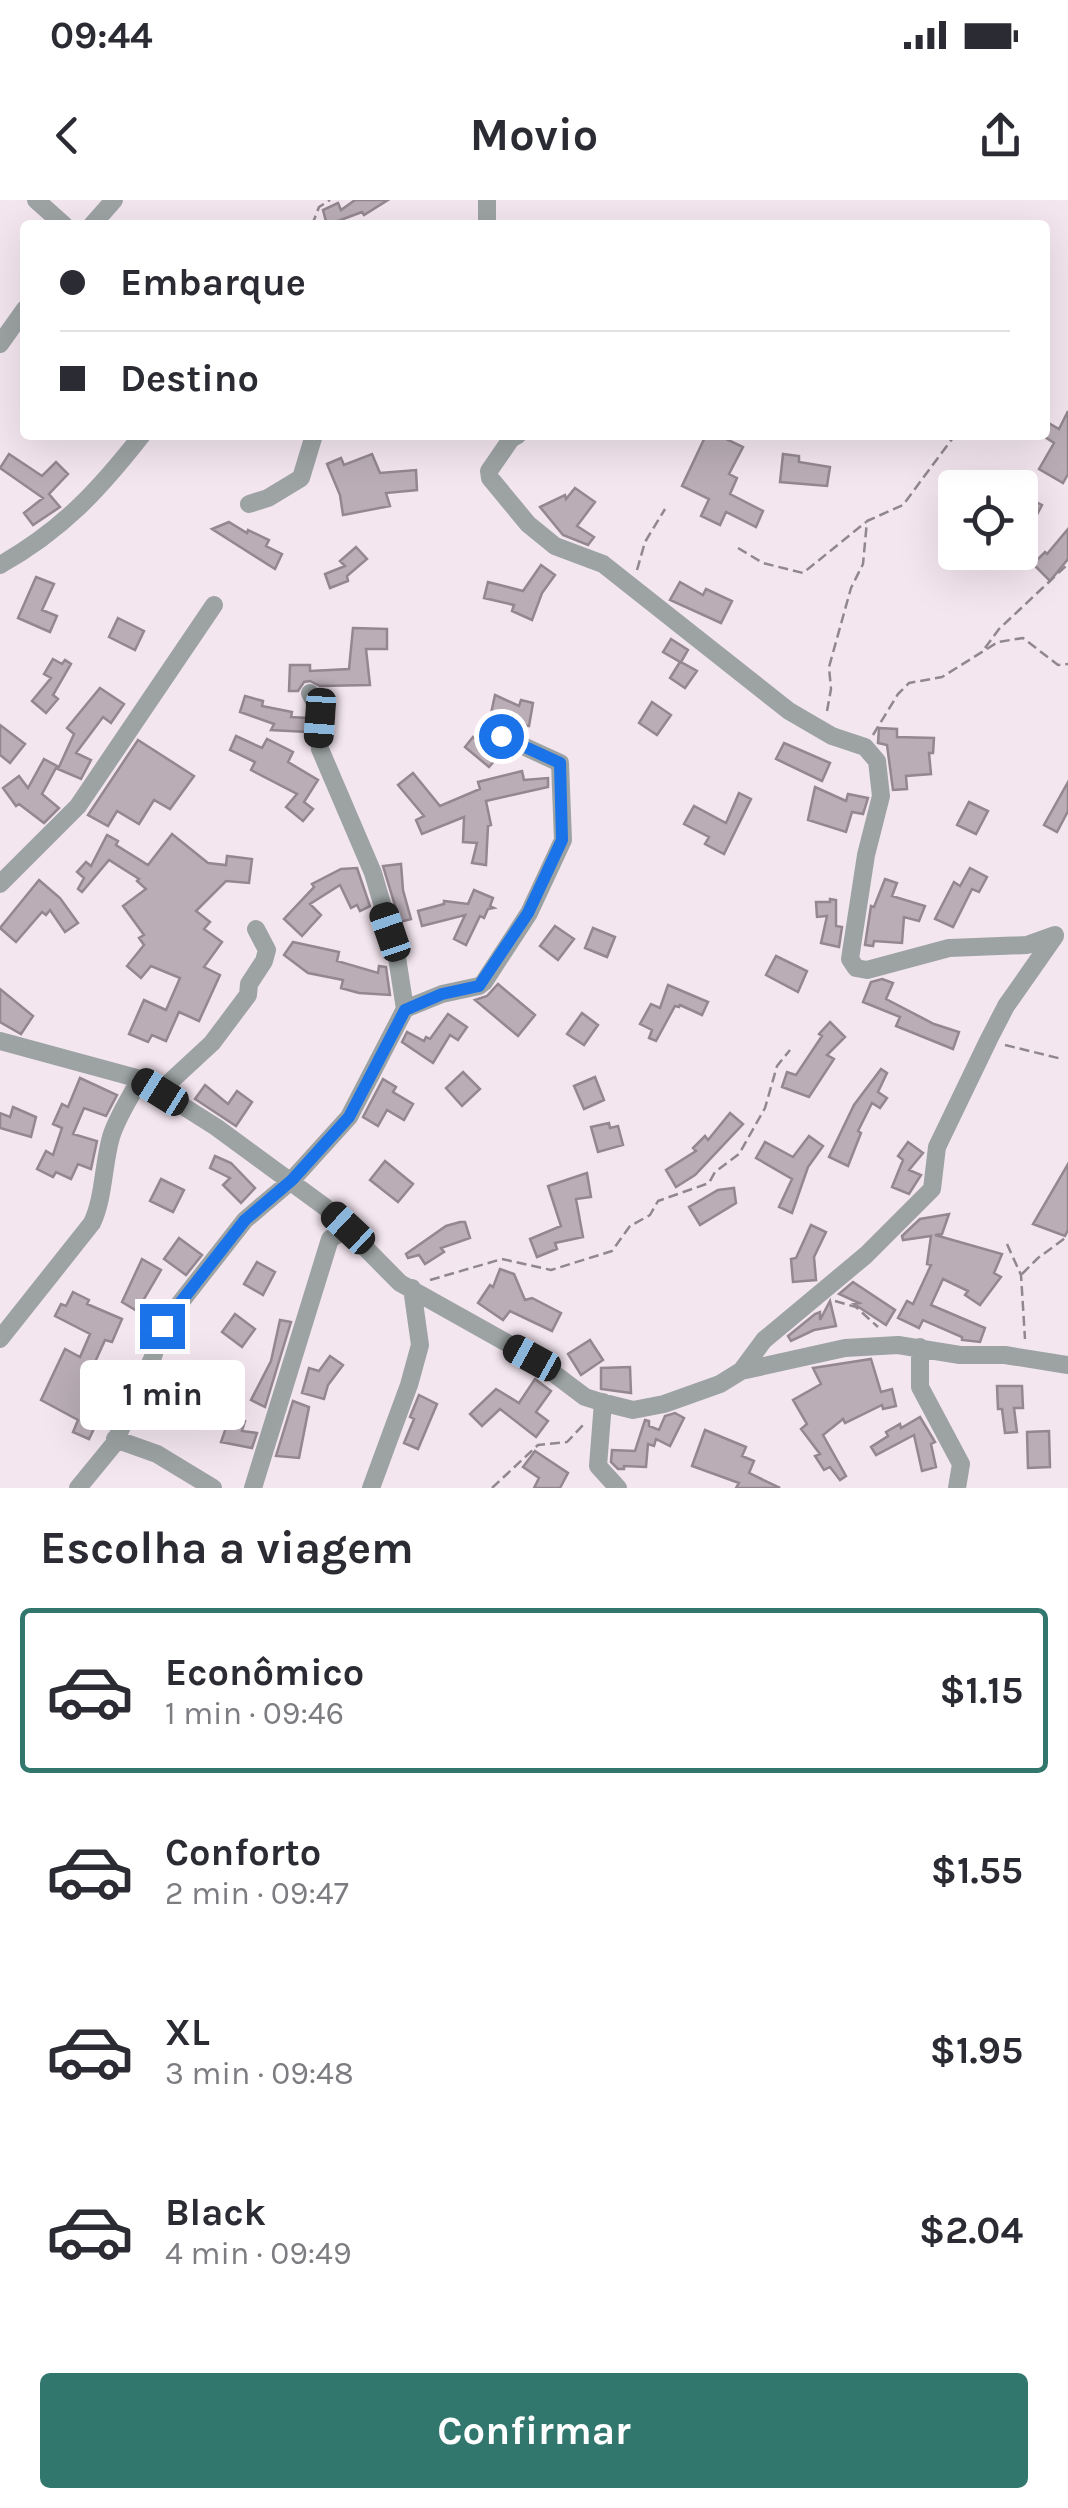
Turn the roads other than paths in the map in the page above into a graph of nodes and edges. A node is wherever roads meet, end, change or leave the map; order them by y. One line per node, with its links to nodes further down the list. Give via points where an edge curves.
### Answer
1 (36, 200): 3 (street)
2 (114, 200): 4 (street)
3 (58, 220)
4 (96, 220)
5 (20, 316): 6 (street)
6 (0, 344)
7 (138, 440): 11 (street, via 83,506)
8 (312, 440): 10 (street, via 301,478)
9 (513, 440): 17 (street, via 488,471 528,524 555,546 603,564 788,711 865,747 878,762 881,796 850,959 856,968 949,948 1028,945)
10 (248, 504)
11 (0, 565)
12 (214, 604): 15 (street, via 78,806)
13 (310, 693): 18 (street, via 319,711 320,749 373,873)
14 (501, 736): 18 (street, via 560,763 562,840 528,913 484,982)
15 (0, 884)
16 (256, 930): 21 (street, via 266,950 248,995 212,1043)
17 (1063, 936): 28 (street, via 1006,1006 937,1147 932,1190 764,1340)
18 (405, 1010): 22 (street, via 349,1117)
19 (0, 1041): 20 (street)
20 (140, 1079): 21 (street); 25 (street, via 112,1132 92,1223)
21 (160, 1092): 22 (street)
22 (292, 1180): 23 (street); 30 (street, via 245,1220 162,1326)
23 (348, 1228): 24 (street, via 395,1279); 33 (street, via 330,1239)
24 (412, 1288): 29 (street); 34 (street, via 420,1345)
25 (0, 1339)
26 (920, 1347): 27 (street); 28 (street, via 845,1348); 36 (street, via 920,1387 962,1464)
27 (1068, 1365)
28 (742, 1371): 29 (street, via 664,1404 634,1410)
29 (602, 1402): 35 (street, via 598,1466)
30 (115, 1440): 31 (street); 32 (street, via 157,1454)
31 (78, 1488)
32 (213, 1488)
33 (253, 1488)
34 (370, 1488)
35 (618, 1488)
36 (957, 1488)

